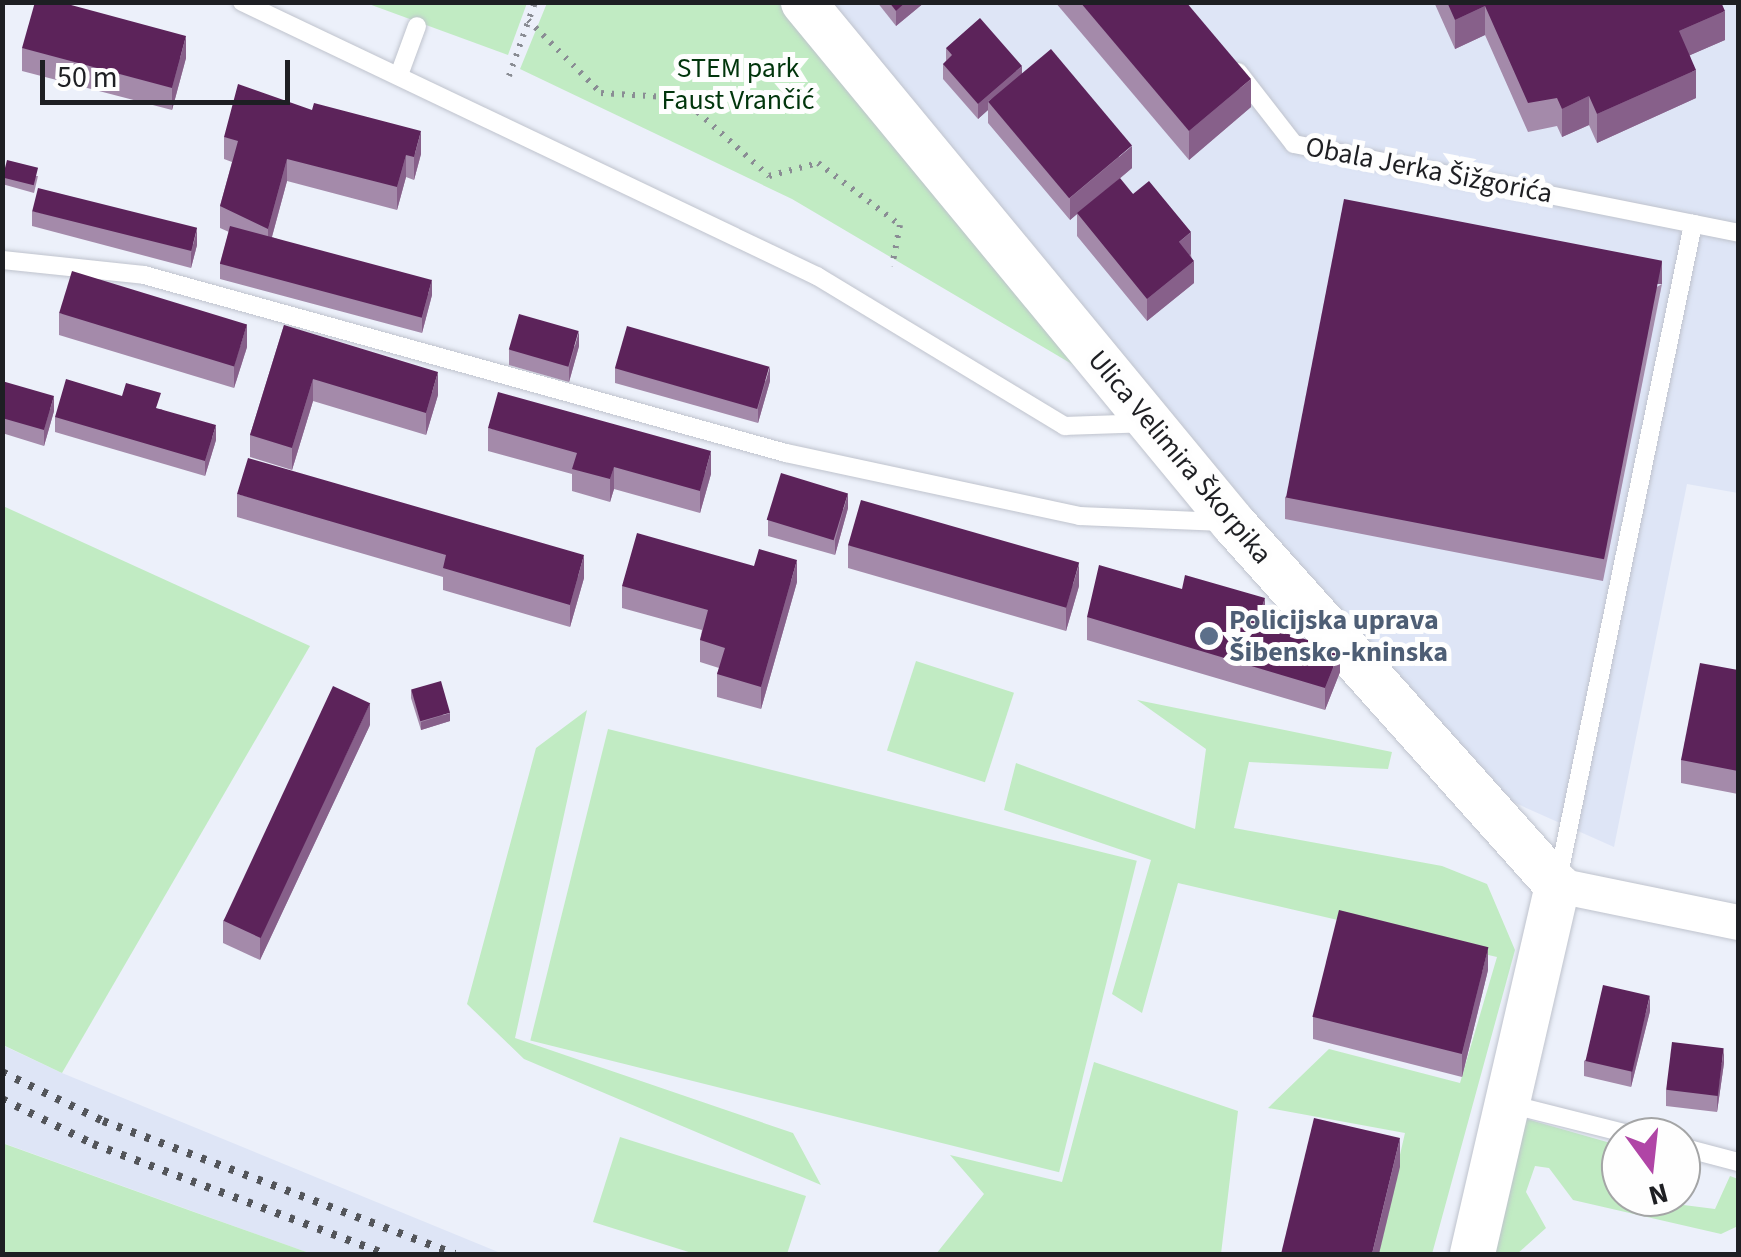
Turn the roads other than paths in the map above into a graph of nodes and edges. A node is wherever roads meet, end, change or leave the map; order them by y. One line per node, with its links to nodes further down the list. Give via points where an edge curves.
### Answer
1 (242, 2): 5 (lane)
2 (803, 2): 9 (street, Ulica Velimira Škorpika)
3 (418, 26): 5 (lane)
4 (1222, 50): 6 (lane, Obala Jerka Šižgorića, via 1294,144)
5 (399, 75): 9 (lane, via 817,276 1065,426)
6 (1693, 224): 7 (lane, Obala Jerka Šižgorića); 11 (lane)
7 (1738, 232)
8 (2, 260): 10 (lane, via 144,276 786,453 1080,516)
9 (1149, 423): 10 (street, Ulica Velimira Škorpika)
10 (1234, 523): 11 (street, Ulica Velimira Škorpika)
11 (1557, 885): 12 (street); 13 (street)
12 (1738, 922)
13 (1506, 1104): 14 (lane); 17 (street)
14 (1601, 1127)
15 (1701, 1152): 16 (lane)
16 (1738, 1162)
17 (1472, 1254)

